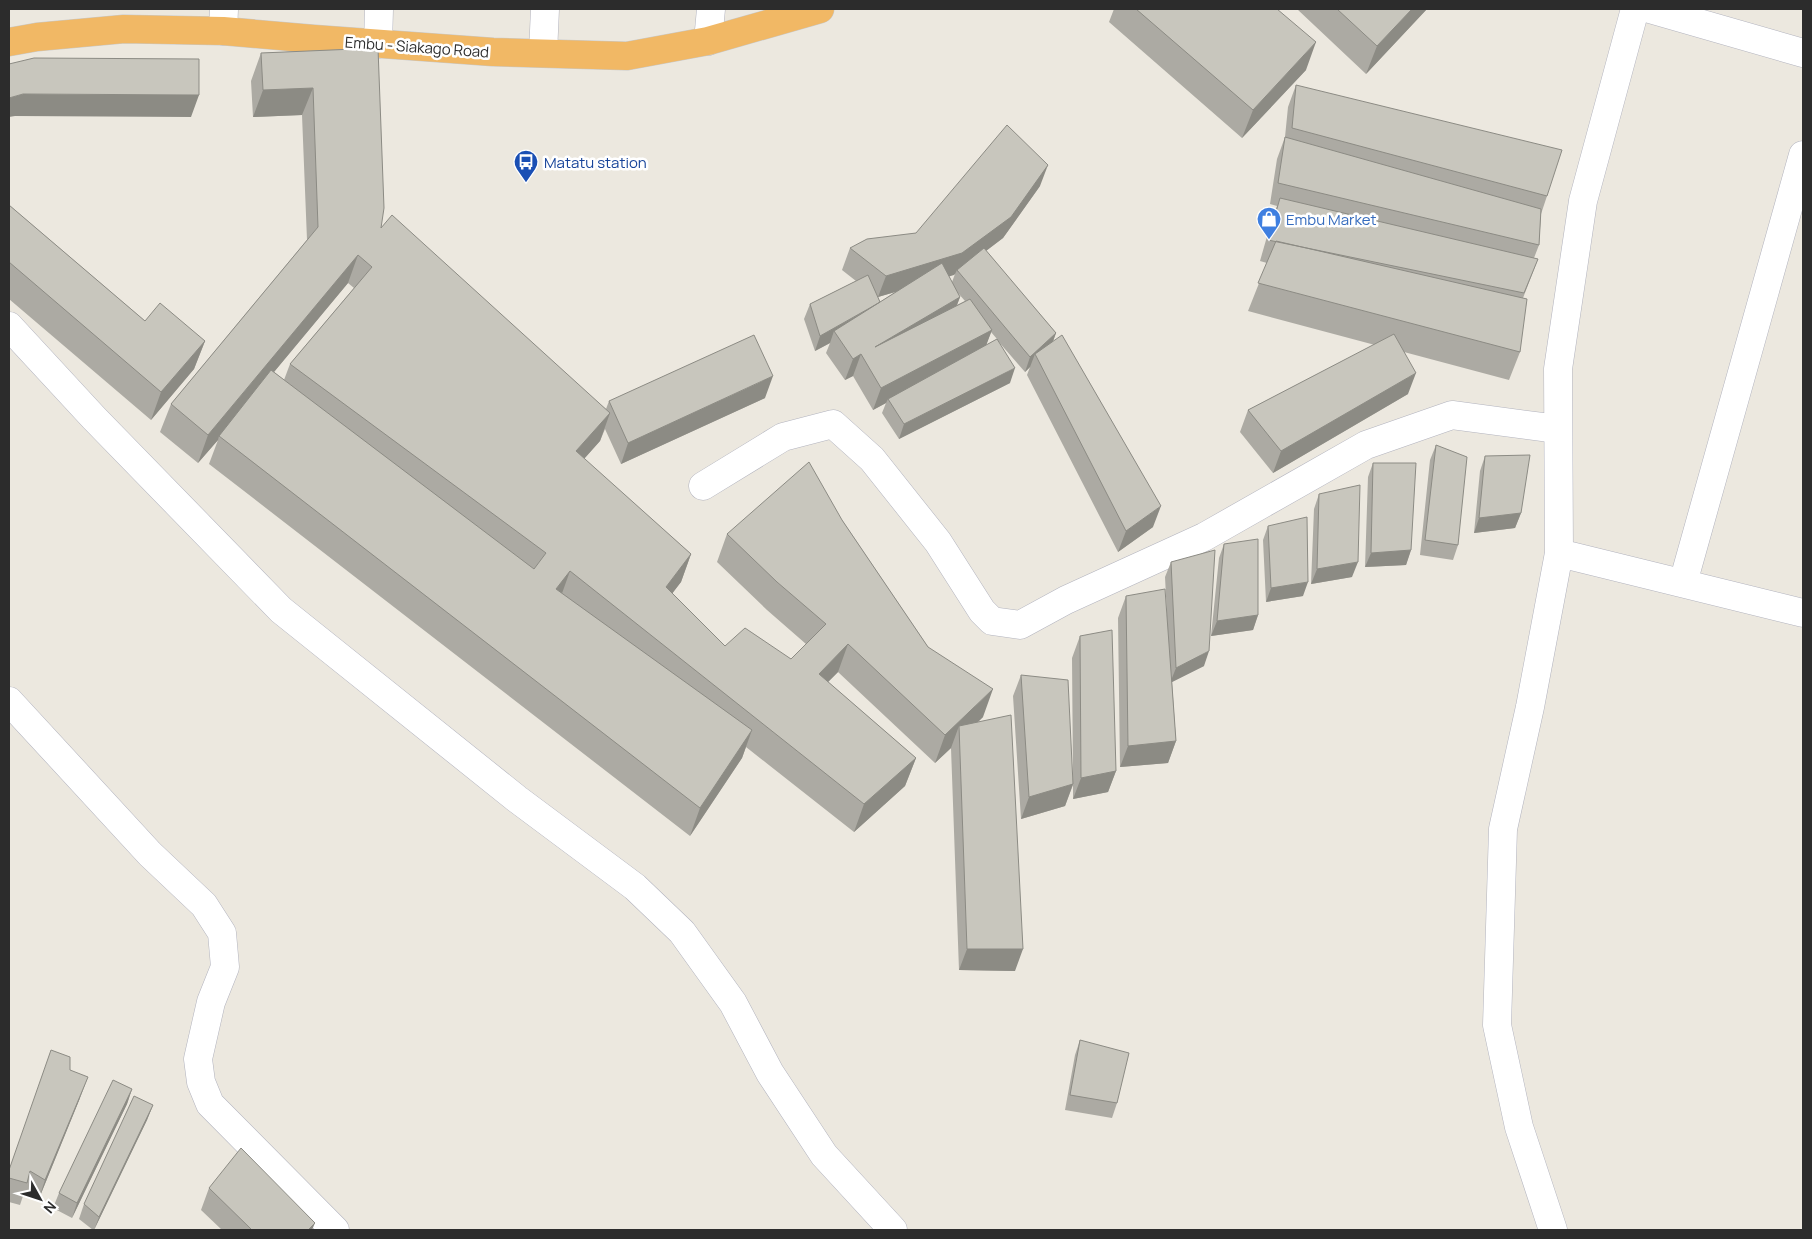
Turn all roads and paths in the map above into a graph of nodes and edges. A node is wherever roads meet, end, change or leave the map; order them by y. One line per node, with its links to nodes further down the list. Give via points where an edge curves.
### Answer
1 (379, 9): 10 (street)
2 (545, 9): 12 (street)
3 (711, 9): 8 (street)
4 (820, 9): 8 (highway, Embu - Siakago Road)
5 (1635, 9): 15 (street, via 1583,200 1558,369)
6 (1650, 9): 11 (street)
7 (224, 20): 9 (highway, Embu - Siakago Road); 10 (highway, Embu - Siakago Road)
8 (708, 41): 12 (highway, Embu - Siakago Road, via 627,56)
9 (9, 42)
10 (378, 44): 12 (highway, Embu - Siakago Road)
11 (1803, 52)
12 (543, 53)
13 (1803, 155): 18 (street)
14 (9, 326): 22 (street, via 281,610 517,799 634,887 682,932 733,1004 770,1073 824,1155)
15 (1558, 429): 16 (street, via 1452,415 1366,445 1204,537 1066,600 1020,625 992,622 938,542 872,459 833,424 783,437); 17 (street)
16 (703, 486)
17 (1559, 553): 18 (street); 23 (street, via 1503,829 1497,1025 1519,1127)
18 (1683, 583): 19 (street)
19 (1803, 613)
20 (9, 701): 21 (street, via 150,854 204,905 222,933 225,967 211,1002 198,1059 210,1104)
21 (335, 1230)
22 (893, 1230)
23 (1553, 1230)

